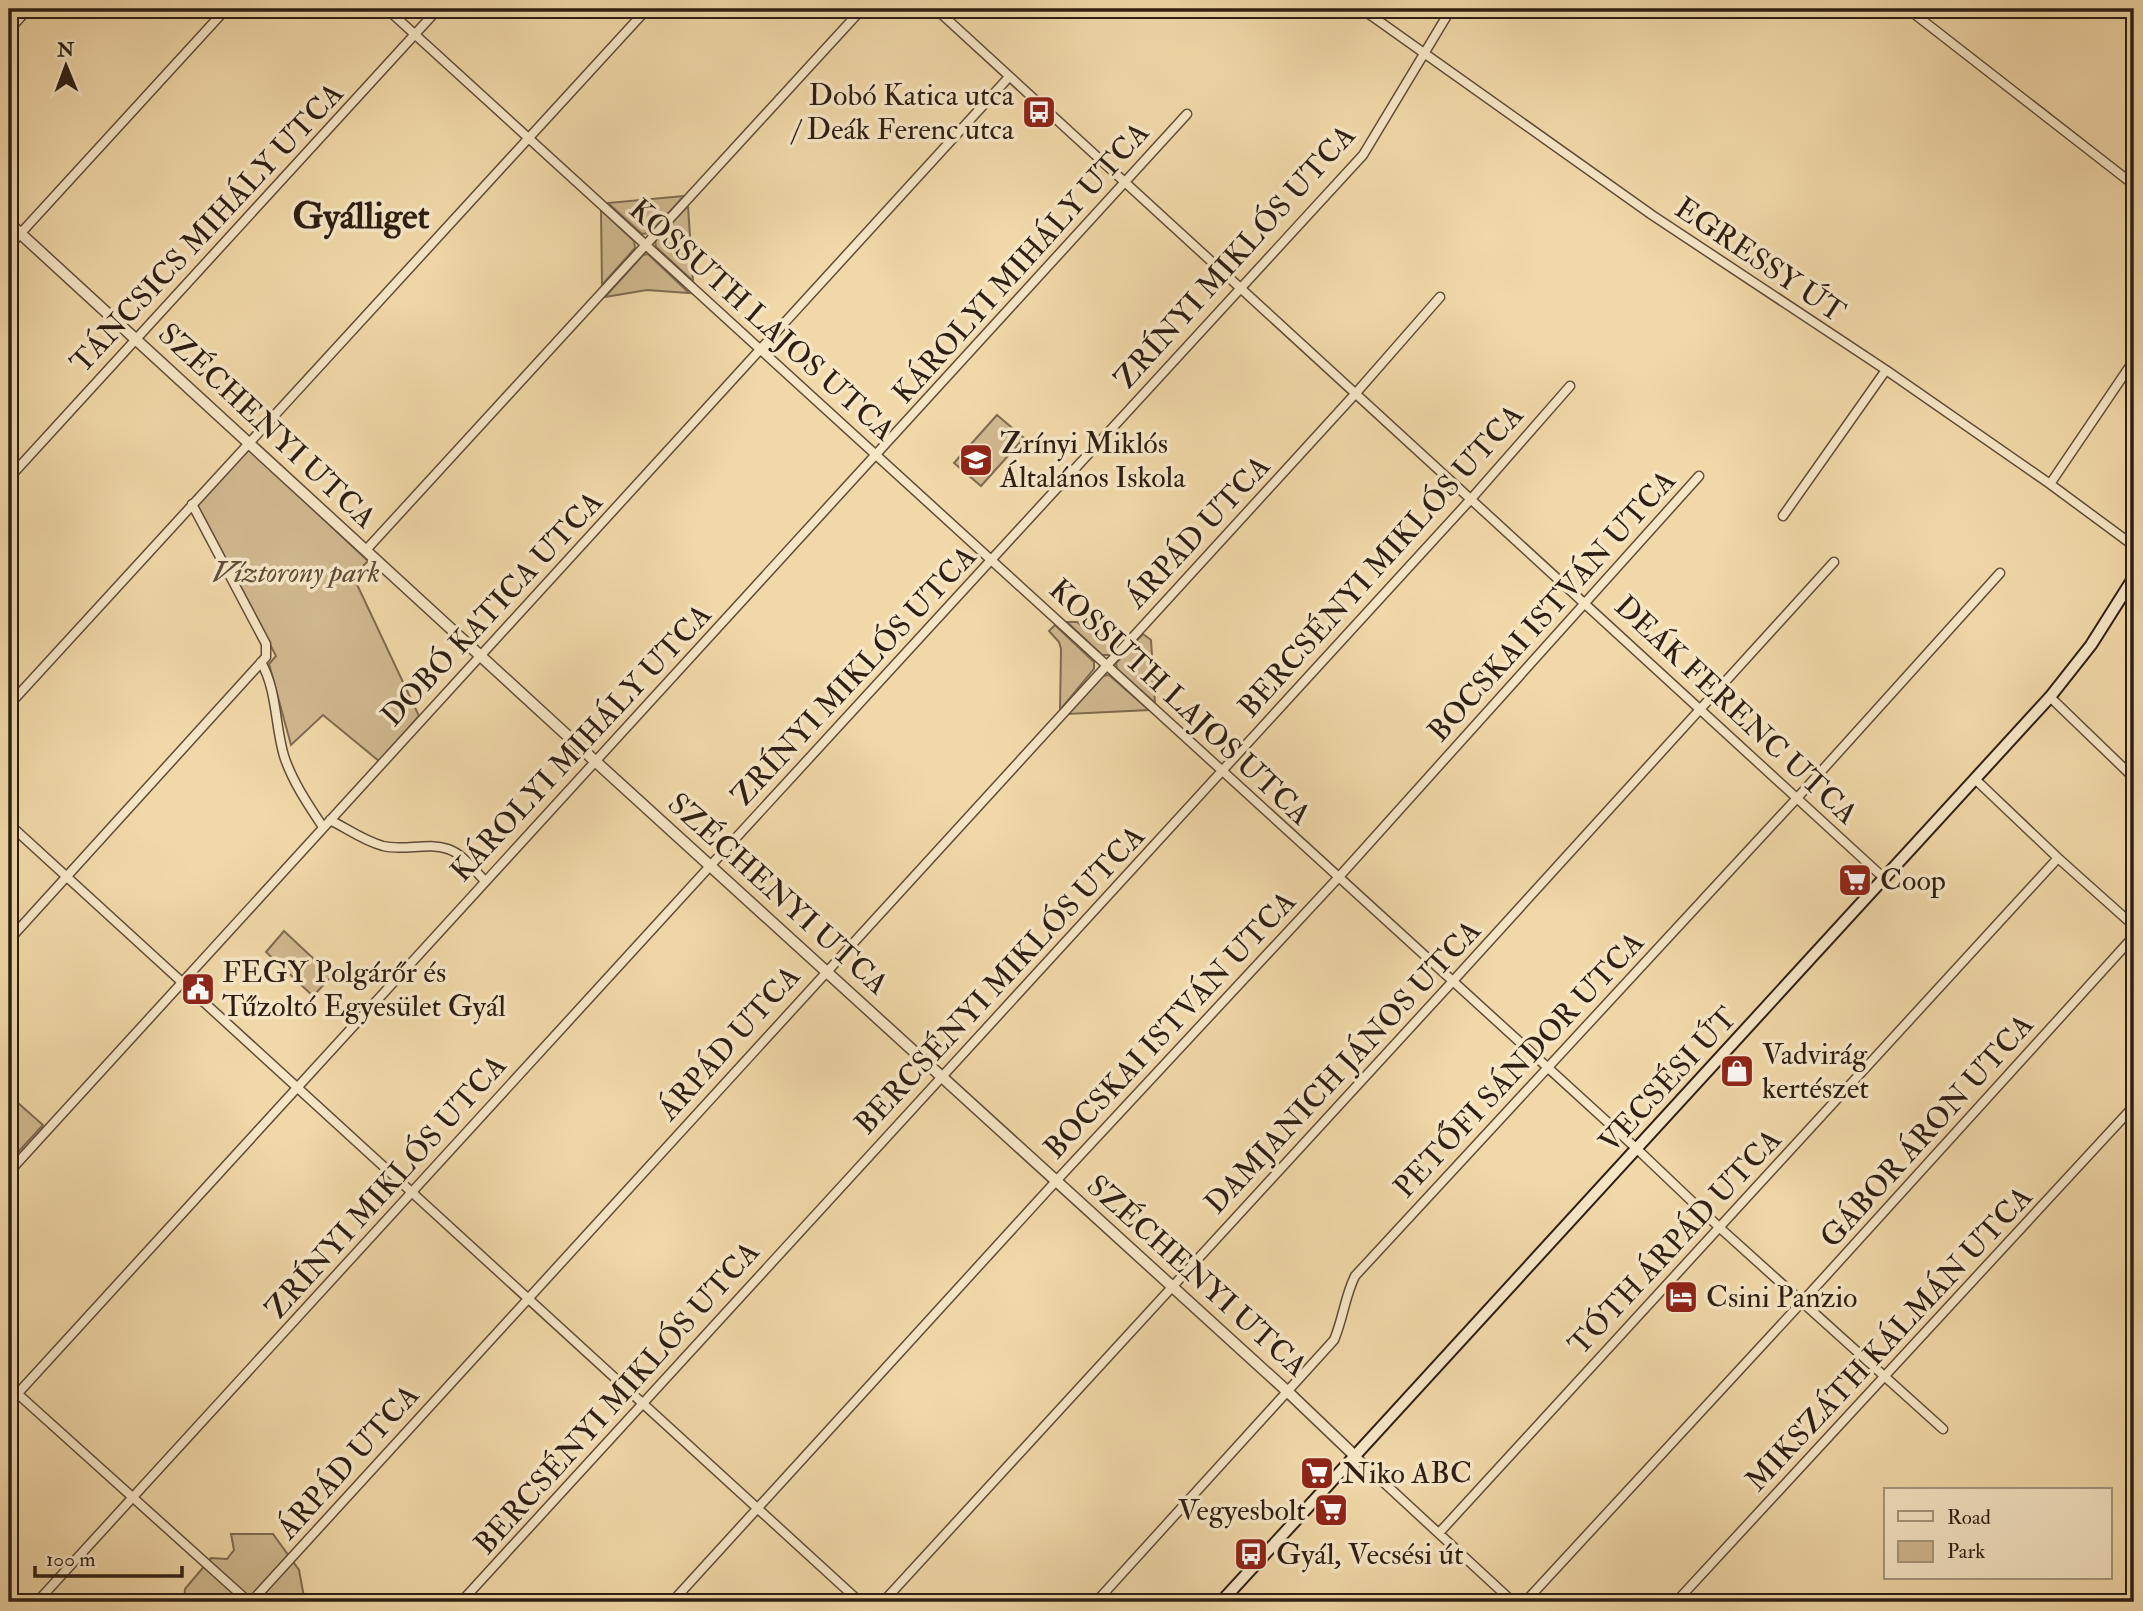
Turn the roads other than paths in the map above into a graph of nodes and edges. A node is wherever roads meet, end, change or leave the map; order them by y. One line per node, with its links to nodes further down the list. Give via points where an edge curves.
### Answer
1 (28, 9): 11 (street)
2 (226, 9): 20 (street)
3 (387, 9): 12 (street, KOSSUTH LAJOS UTCA)
4 (438, 9): 12 (street, TÁNCSICS MIHÁLY UTCA)
5 (647, 9): 16 (street)
6 (862, 9): 21 (street)
7 (936, 9): 14 (street, DEÁK FERENC UTCA)
8 (1362, 9): 13 (street, EGRESSY ÚT)
9 (1451, 9): 13 (street, ZRÍNYI MIKLÓS UTCA)
10 (1908, 9): 18 (street)
11 (9, 30)
12 (415, 35): 16 (street, KOSSUTH LAJOS UTCA); 25 (street, TÁNCSICS MIHÁLY UTCA)
13 (1425, 52): 23 (street, ZRÍNYI MIKLÓS UTCA, via 1363,155); 28 (street, EGRESSY ÚT, via 1652,215)
14 (1009, 77): 17 (street, DEÁK FERENC UTCA); 26 (street, DOBÓ KATICA UTCA)
15 (1187, 114): 17 (street, KÁROLYI MIHÁLY UTCA)
16 (529, 138): 21 (street, KOSSUTH LAJOS UTCA); 31 (street)
17 (1125, 182): 23 (street, DEÁK FERENC UTCA); 32 (street, KÁROLYI MIHÁLY UTCA)
18 (2134, 185)
19 (9, 223): 20 (street, SZÉCHENYI UTCA)
20 (20, 234): 22 (street); 25 (street, SZÉCHENYI UTCA)
21 (646, 245): 26 (street, KOSSUTH LAJOS UTCA); 40 (street)
22 (9, 246)
23 (1241, 288): 30 (street, DEÁK FERENC UTCA); 41 (street, ZRÍNYI MIKLÓS UTCA)
24 (1440, 297): 30 (street, ÁRPÁD UTCA)
25 (136, 338): 31 (street, SZÉCHENYI UTCA); 34 (street, TÁNCSICS MIHÁLY UTCA)
26 (761, 350): 32 (street, KOSSUTH LAJOS UTCA); 46 (street, DOBÓ KATICA UTCA)
27 (2134, 360): 35 (street)
28 (1885, 370): 35 (street, EGRESSY ÚT); 38 (street)
29 (1570, 386): 36 (street, BERCSÉNYI MIKLÓS UTCA)
30 (1356, 393): 36 (street, DEÁK FERENC UTCA); 48 (street, ÁRPÁD UTCA)
31 (249, 442): 37 (street); 40 (street, SZÉCHENYI UTCA)
32 (876, 455): 41 (street, KOSSUTH LAJOS UTCA); 52 (street, KÁROLYI MIHÁLY UTCA)
33 (1699, 476): 45 (street, BOCSKAI ISTVÁN UTCA)
34 (9, 478)
35 (2050, 484): 39 (street, EGRESSY ÚT)
36 (1471, 499): 45 (street, DEÁK FERENC UTCA); 53 (street, BERCSÉNYI MIKLÓS UTCA)
37 (192, 504): 47 (street, via 266,644 268,652); 50 (street)
38 (1783, 516)
39 (2134, 546)
40 (366, 550): 46 (street, SZÉCHENYI UTCA)
41 (992, 560): 48 (street, KOSSUTH LAJOS UTCA); 60 (street, ZRÍNYI MIKLÓS UTCA)
42 (1834, 562): 51 (street, DAMJANICH JÁNOS UTCA)
43 (2000, 573): 56 (street, PETŐFI SÁNDOR UTCA)
44 (2133, 581): 49 (main road, VECSÉSI ÚT)
45 (1586, 603): 51 (street, DEÁK FERENC UTCA); 62 (street, BOCSKAI ISTVÁN UTCA)
46 (480, 655): 52 (street, SZÉCHENYI UTCA); 58 (street, DOBÓ KATICA UTCA)
47 (261, 662): 58 (street, via 285,759 308,804); 61 (street)
48 (1106, 666): 53 (street, KOSSUTH LAJOS UTCA); 68 (street, ÁRPÁD UTCA)
49 (2050, 697): 54 (street); 55 (main road, VECSÉSI ÚT)
50 (9, 705)
51 (1701, 709): 56 (street, DEÁK FERENC UTCA); 69 (street, DAMJANICH JÁNOS UTCA)
52 (595, 761): 60 (street, SZÉCHENYI UTCA); 64 (street, KÁROLYI MIHÁLY UTCA)
53 (1222, 771): 62 (street, KOSSUTH LAJOS UTCA); 72 (street, BERCSÉNYI MIKLÓS UTCA)
54 (2134, 778)
55 (1976, 780): 59 (street); 63 (main road, VECSÉSI ÚT)
56 (1798, 797): 63 (street, DEÁK FERENC UTCA); 71 (street, PETŐFI SÁNDOR UTCA)
57 (9, 824): 61 (street)
58 (326, 824): 64 (street, via 382,845 450,850); 70 (street, DOBÓ KATICA UTCA)
59 (2058, 858): 65 (street); 79 (street, TÓTH ÁRPÁD UTCA)
60 (711, 865): 68 (street, SZÉCHENYI UTCA); 78 (street, ZRÍNYI MIKLÓS UTCA)
61 (66, 877): 67 (street); 70 (street)
62 (1338, 878): 69 (street, KOSSUTH LAJOS UTCA); 77 (street, BOCSKAI ISTVÁN UTCA)
63 (1885, 879): 75 (main road, VECSÉSI ÚT)
64 (485, 881): 73 (street, KÁROLYI MIHÁLY UTCA)
65 (2134, 926)
66 (2134, 936): 82 (street, GÁBOR ÁRON UTCA)
67 (9, 940)
68 (826, 971): 72 (street, SZÉCHENYI UTCA); 81 (street, ÁRPÁD UTCA)
69 (1453, 981): 71 (street, KOSSUTH LAJOS UTCA); 80 (street, DAMJANICH JÁNOS UTCA)
70 (182, 983): 73 (street); 76 (street, DOBÓ KATICA UTCA)
71 (1548, 1068): 75 (street, KOSSUTH LAJOS UTCA); 85 (street, PETŐFI SÁNDOR UTCA, via 1355,1276 1334,1340)
72 (942, 1076): 77 (street, SZÉCHENYI UTCA); 88 (street, BERCSÉNYI MIKLÓS UTCA)
73 (296, 1088): 78 (street); 86 (street, KÁROLYI MIHÁLY UTCA)
74 (2134, 1106): 83 (street, MIKSZÁTH KÁLMÁN UTCA)
75 (1637, 1149): 79 (street, KOSSUTH LAJOS UTCA); 90 (main road, VECSÉSI ÚT)
76 (9, 1172)
77 (1057, 1180): 80 (street, SZÉCHENYI UTCA); 92 (street, BOCSKAI ISTVÁN UTCA)
78 (412, 1192): 81 (street); 91 (street, ZRÍNYI MIKLÓS UTCA)
79 (1720, 1228): 82 (street, KOSSUTH LAJOS UTCA); 93 (street, TÓTH ÁRPÁD UTCA)
80 (1172, 1286): 85 (street, SZÉCHENYI UTCA); 99 (street, DAMJANICH JÁNOS UTCA)
81 (527, 1298): 88 (street); 95 (street, ÁRPÁD UTCA)
82 (1802, 1302): 83 (street, KOSSUTH LAJOS UTCA); 103 (street, GÁBOR ÁRON UTCA)
83 (1884, 1377): 89 (street, KOSSUTH LAJOS UTCA); 104 (street, MIKSZÁTH KÁLMÁN UTCA)
84 (9, 1386): 86 (street)
85 (1288, 1392): 90 (street, SZÉCHENYI UTCA); 100 (street, PETŐFI SÁNDOR UTCA)
86 (17, 1394): 87 (street, KÁROLYI MIHÁLY UTCA); 91 (street)
87 (9, 1403)
88 (643, 1403): 92 (street); 96 (street, BERCSÉNYI MIKLÓS UTCA)
89 (1943, 1429)
90 (1355, 1456): 93 (street, SZÉCHENYI UTCA); 101 (main road, VECSÉSI ÚT)
91 (133, 1498): 94 (street, ZRÍNYI MIKLÓS UTCA); 95 (street)
92 (758, 1509): 97 (street, BOCSKAI ISTVÁN UTCA); 98 (street)
93 (1439, 1533): 102 (street, SZÉCHENYI UTCA)
94 (37, 1602)
95 (250, 1602)
96 (461, 1602)
97 (672, 1602)
98 (860, 1602)
99 (883, 1602)
100 (1096, 1602)
101 (1221, 1602)
102 (1513, 1602)
103 (1525, 1602)
104 (1676, 1602)

